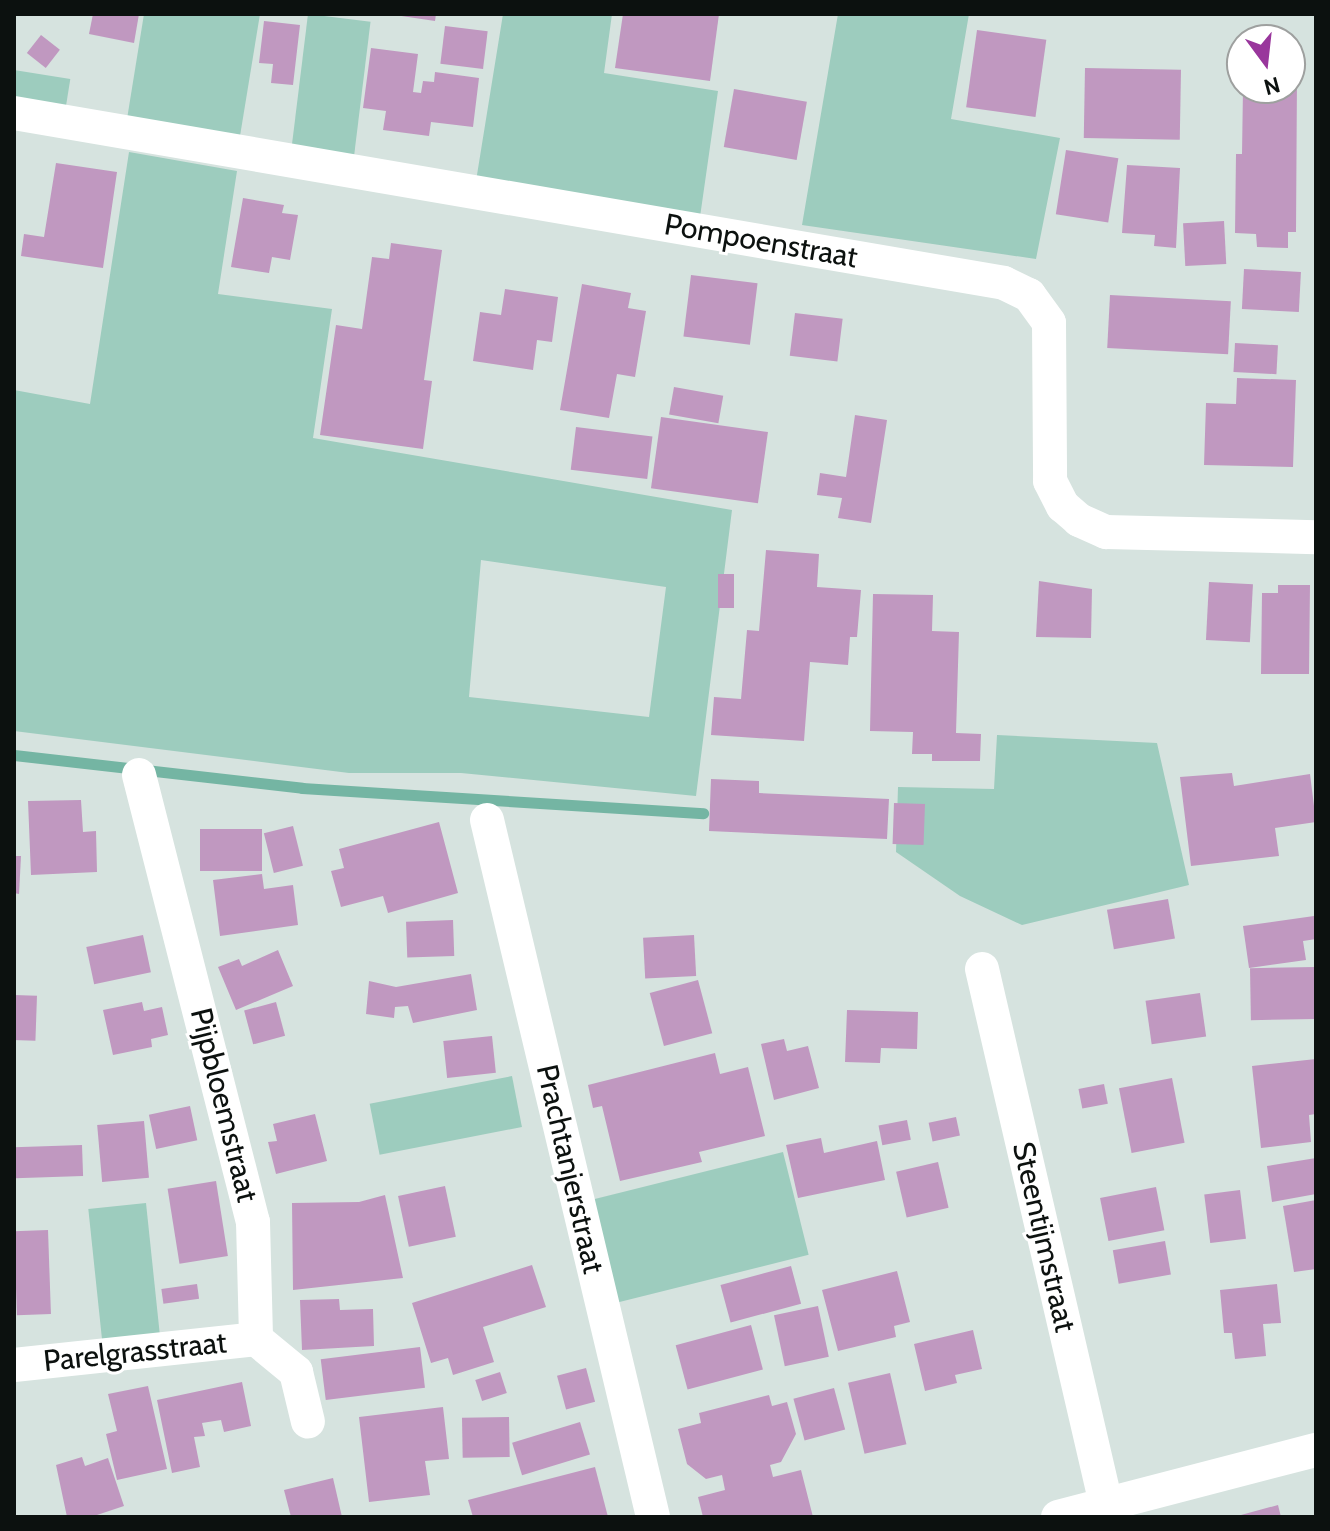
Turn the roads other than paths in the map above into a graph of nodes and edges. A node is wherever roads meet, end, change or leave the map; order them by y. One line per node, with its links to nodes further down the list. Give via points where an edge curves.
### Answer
1 (14, 113): 2 (street, Pompoenstraat, via 1004,283 1029,295 1049,323 1050,481 1063,506 1079,520 1106,532)
2 (1316, 537)
3 (139, 775): 6 (street, Pijpbloemstraat, via 253,1222)
4 (487, 820): 11 (street, Prachtanjerstraat)
5 (982, 969): 10 (street, Steentijmstraat)
6 (256, 1339): 7 (street, Parelgrasstraat); 8 (street, via 296,1372)
7 (14, 1365)
8 (308, 1422)
9 (1316, 1450): 10 (street)
10 (1107, 1511): 12 (street)
11 (653, 1517)
12 (1058, 1517)

